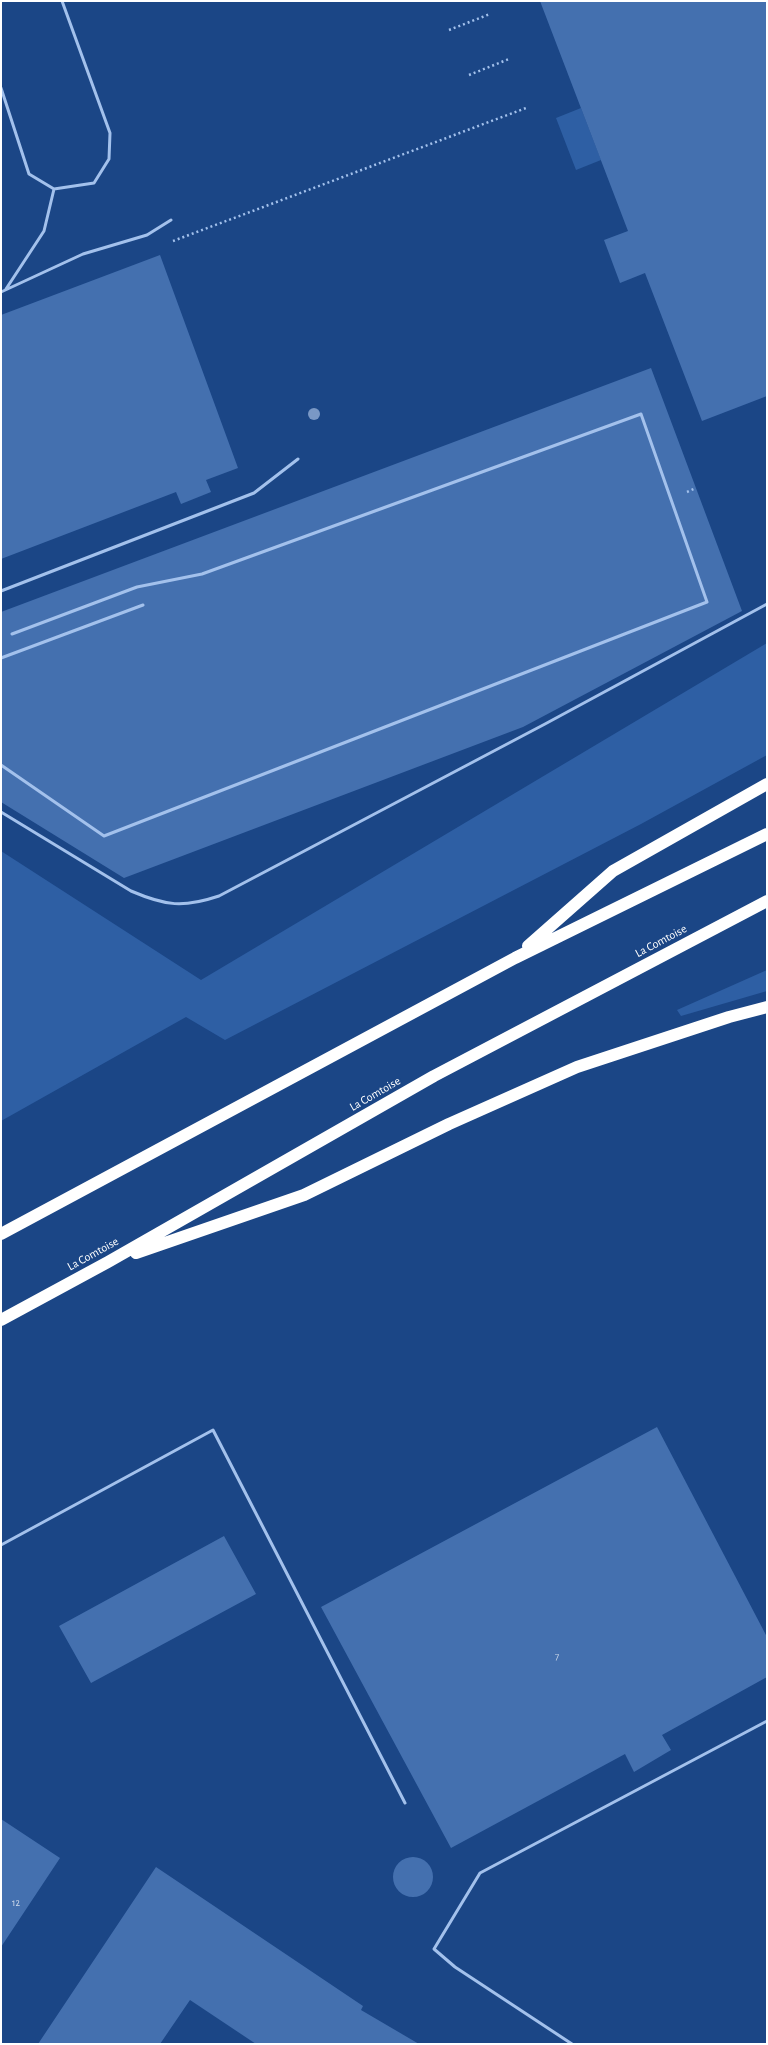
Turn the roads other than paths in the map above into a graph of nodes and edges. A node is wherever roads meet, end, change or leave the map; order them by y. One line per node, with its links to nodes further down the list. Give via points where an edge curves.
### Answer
1 (62, 1): 3 (lane, via 110,133 109,159 94,183)
2 (1, 88): 3 (lane, via 29,174)
3 (54, 189): 5 (lane, via 44,231)
4 (171, 220): 5 (lane, via 147,235 83,254)
5 (3, 292)
6 (298, 459): 7 (lane, via 254,493)
7 (1, 591)
8 (767, 604): 14 (lane, via 349,828 219,896 197,904 175,905 151,900 131,891)
9 (143, 605): 11 (lane)
10 (12, 634): 12 (lane, via 137,587 202,574 641,414 707,602 104,836)
11 (1, 658)
12 (1, 765)
13 (767, 784): 17 (highway, via 614,871)
14 (1, 812)
15 (767, 834): 17 (highway)
16 (767, 901): 20 (highway, La Comtoise, via 434,1076)
17 (515, 958): 19 (highway)
18 (767, 1007): 20 (highway, via 577,1067 449,1124 304,1195)
19 (1, 1234)
20 (108, 1262): 21 (highway, La Comtoise)
21 (1, 1320)
22 (1, 1545): 24 (lane, via 213,1430)
23 (767, 1721): 25 (lane, via 480,1873 434,1949 455,1967)
24 (405, 1803)
25 (572, 2044)

